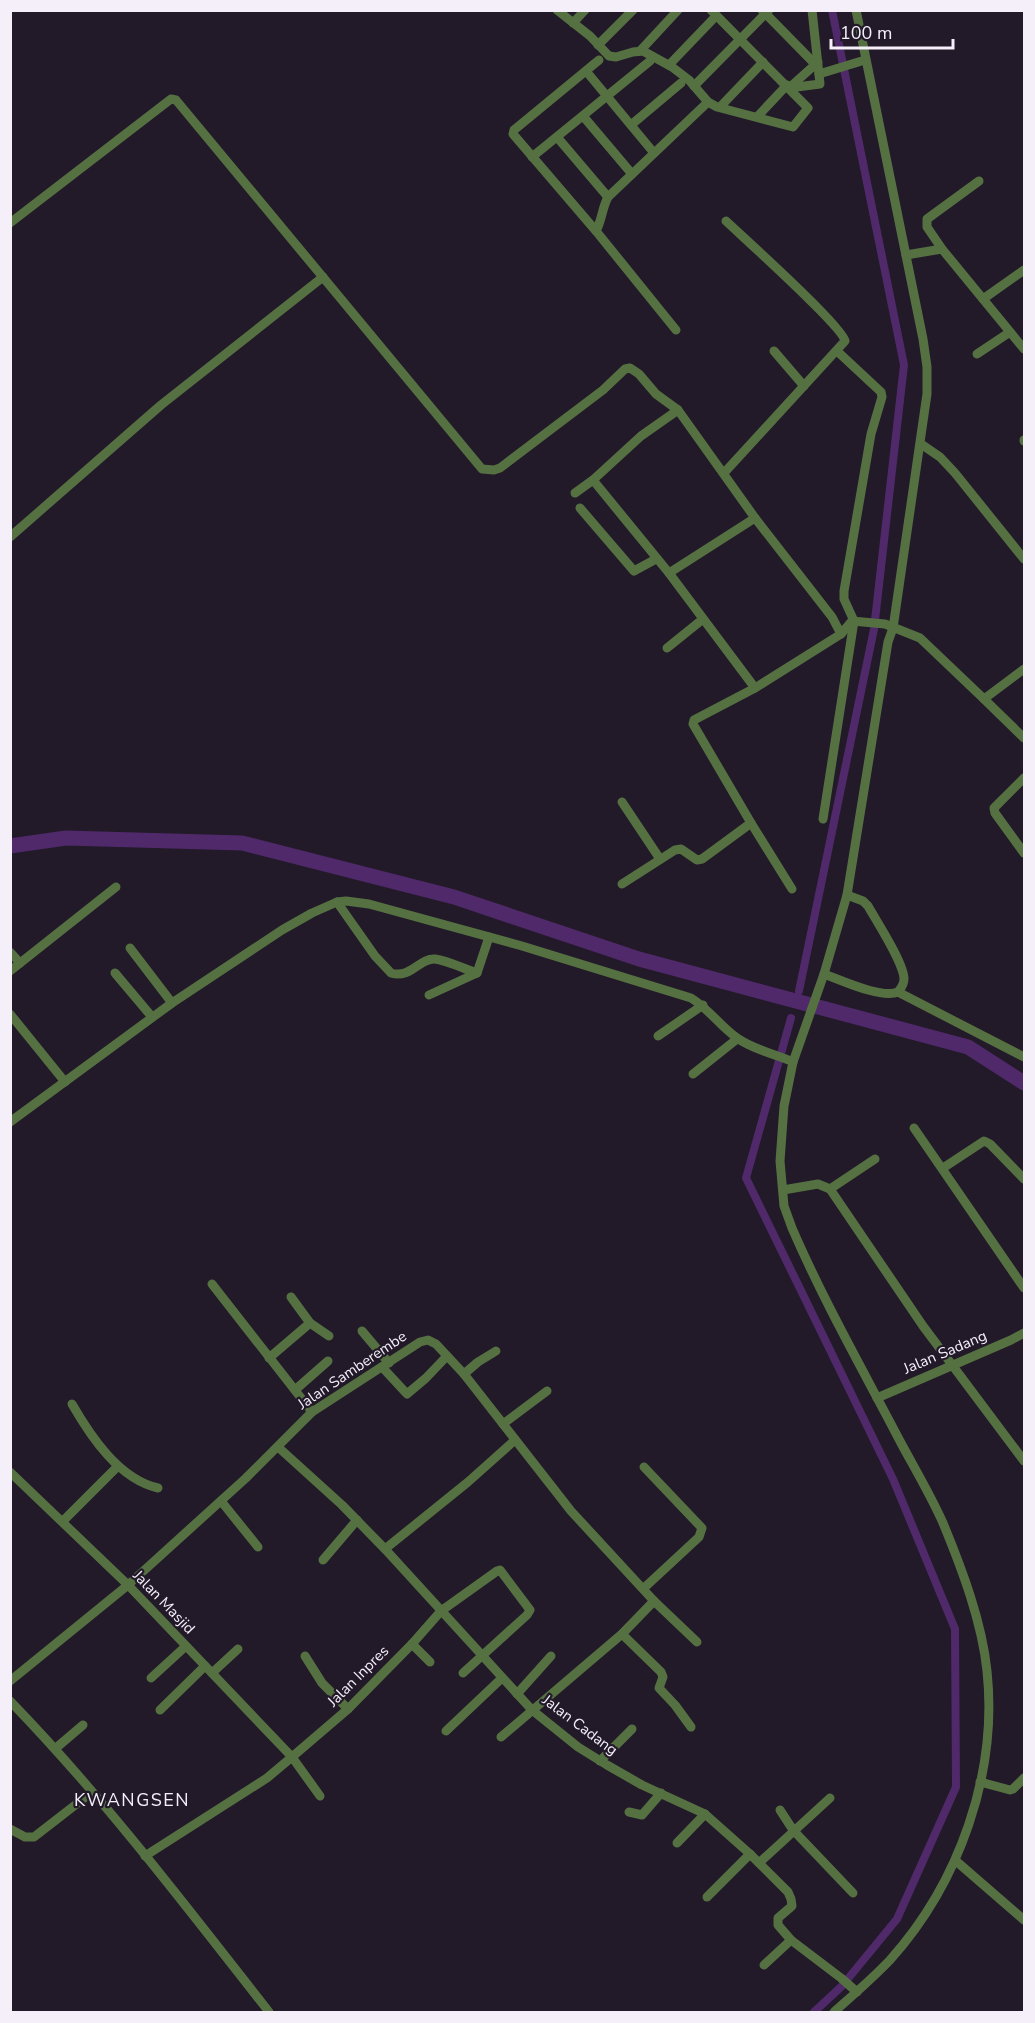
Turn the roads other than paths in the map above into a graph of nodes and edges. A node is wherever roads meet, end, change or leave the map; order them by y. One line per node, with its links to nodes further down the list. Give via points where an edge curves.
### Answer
1 (557, 10): 9 (street)
2 (585, 10): 9 (street)
3 (633, 10): 11 (street)
4 (678, 10): 12 (street)
5 (812, 10): 18 (street)
6 (856, 10): 15 (street)
7 (766, 12): 10 (street); 18 (street)
8 (713, 13): 10 (street); 17 (street)
9 (573, 23): 11 (street)
10 (741, 40): 16 (street); 21 (street)
11 (598, 45): 12 (street, via 613,57)
12 (640, 51): 17 (street)
13 (599, 60): 19 (street)
14 (650, 61): 23 (street)
15 (863, 61): 18 (street); 39 (street)
16 (763, 62): 22 (street); 25 (street)
17 (669, 65): 21 (street)
18 (820, 68): 22 (street); 22 (street, via 820,84)
19 (586, 71): 23 (street); 31 (street, via 514,130 513,134)
20 (681, 83): 28 (street)
21 (694, 86): 24 (street)
22 (788, 86): 27 (street); 27 (street, via 808,108 793,127)
23 (608, 97): 26 (street); 28 (street)
24 (708, 102): 25 (street); 30 (street)
25 (720, 107): 27 (street)
26 (583, 116): 29 (street); 32 (street)
27 (757, 117)
28 (631, 125): 30 (street)
29 (557, 137): 31 (street); 34 (street)
30 (654, 153): 32 (street)
31 (532, 157): 37 (street)
32 (632, 174): 34 (street)
33 (979, 181): 38 (street, via 927,219 927,227)
34 (608, 197): 37 (street)
35 (726, 221): 47 (street, via 843,334 844,344)
36 (10, 223): 41 (street, via 171,99 176,100)
37 (596, 231): 43 (street)
38 (942, 249): 39 (street); 42 (street)
39 (906, 255): 51 (street, via 927,367)
40 (1024, 270): 42 (street)
41 (323, 277): 50 (street, via 482,469 500,468 626,369 639,374 656,394); 57 (street, via 161,405)
42 (983, 299): 44 (street)
43 (676, 330)
44 (1010, 332): 45 (street); 48 (street)
45 (1024, 349)
46 (774, 351): 49 (street)
47 (837, 351): 49 (street); 63 (street, via 882,394 870,434 844,591)
48 (977, 354)
49 (804, 386): 52 (street)
50 (678, 410): 52 (street); 53 (street, via 641,436)
51 (921, 444): 59 (street, via 955,472); 64 (street)
52 (724, 473): 56 (street)
53 (592, 480): 54 (street); 58 (street)
54 (575, 493)
55 (580, 508): 58 (street, via 634,571)
56 (755, 518): 60 (street); 61 (street)
57 (10, 537)
58 (656, 559): 60 (street)
59 (1024, 559)
60 (669, 573): 62 (street)
61 (832, 617): 63 (street); 65 (street)
62 (703, 619): 66 (street); 68 (street)
63 (855, 621): 64 (street); 65 (street); 73 (street)
64 (889, 626): 69 (street, via 927,643); 80 (street)
65 (841, 634): 68 (street)
66 (667, 648)
67 (1024, 669): 69 (street)
68 (755, 688): 74 (street, via 693,722)
69 (984, 699): 70 (street)
70 (1024, 738)
71 (1024, 778): 75 (street, via 994,810)
72 (622, 802): 76 (street)
73 (823, 819)
74 (751, 823): 76 (street, via 702,859 697,860 681,849); 79 (street)
75 (1024, 853)
76 (660, 859): 77 (street)
77 (622, 884)
78 (116, 887): 85 (street)
79 (792, 889)
80 (854, 897): 89 (street); 90 (street, via 868,906 899,963 904,983)
81 (337, 902): 82 (street, via 369,904); 88 (street, via 391,973 404,974 434,959); 92 (street, via 282,930)
82 (489, 937): 88 (street); 93 (street, via 692,998)
83 (130, 948): 92 (street)
84 (10, 952): 85 (street)
85 (20, 963): 86 (street)
86 (10, 971)
87 (116, 973): 95 (street)
88 (477, 973): 91 (street)
89 (824, 974): 90 (street, via 871,991); 99 (street)
90 (898, 992): 98 (street)
91 (429, 995)
92 (172, 1003): 95 (street)
93 (702, 1005): 96 (street); 97 (street)
94 (10, 1014): 101 (street)
95 (152, 1017): 101 (street)
96 (658, 1036)
97 (737, 1039): 99 (street); 100 (street)
98 (1024, 1057)
99 (790, 1060): 108 (street, via 781,1131)
100 (693, 1074)
101 (65, 1082): 102 (street)
102 (11, 1121)
103 (914, 1128): 105 (street)
104 (875, 1160): 107 (street)
105 (943, 1168): 106 (street, via 984,1141); 110 (street)
106 (1024, 1179)
107 (830, 1189): 108 (street, via 818,1184); 121 (street)
108 (783, 1190): 125 (street, via 784,1206 801,1250)
109 (212, 1284): 118 (street)
110 (1024, 1288)
111 (291, 1297): 112 (street)
112 (310, 1323): 115 (street); 118 (street)
113 (362, 1330): 120 (street)
114 (1024, 1333): 121 (street, Jalan Sadang)
115 (329, 1336)
116 (496, 1351): 122 (street)
117 (447, 1356): 120 (street, Jalan Samberembe, via 428,1340); 120 (street, via 407,1394); 122 (street, Jalan Samberembe)
118 (269, 1358): 123 (street)
119 (328, 1361): 123 (street)
120 (385, 1365): 127 (street, Jalan Samberembe)
121 (952, 1365): 125 (street, Jalan Sadang); 131 (street)
122 (464, 1374): 128 (street, Jalan Samberembe)
123 (295, 1390): 127 (street)
124 (547, 1392): 128 (street)
125 (877, 1398): 175 (street, via 943,1523 976,1612 987,1671 989,1734)
126 (72, 1404): 132 (street)
127 (312, 1412): 130 (street, Jalan Samberembe)
128 (503, 1424): 129 (street, Jalan Samberembe)
129 (515, 1440): 141 (street); 144 (street, Jalan Samberembe, via 571,1511)
130 (278, 1447): 137 (street, Jalan Samberembe); 138 (street, Jalan Cadang)
131 (1024, 1461)
132 (118, 1466): 136 (street); 139 (street)
133 (644, 1467): 144 (street, via 702,1528 699,1537)
134 (14, 1475): 135 (street); 139 (street, Jalan Masjid)
135 (10, 1487)
136 (158, 1488)
137 (221, 1501): 140 (street); 143 (street, Jalan Samberembe)
138 (357, 1520): 141 (street, Jalan Cadang); 142 (street)
139 (63, 1521): 143 (street, Jalan Masjid)
140 (258, 1547)
141 (386, 1549): 146 (street, Jalan Cadang)
142 (322, 1560)
143 (128, 1585): 150 (street, Jalan Masjid); 160 (street, Jalan Samberembe)
144 (644, 1588): 145 (street, Jalan Samberembe)
145 (654, 1601): 147 (street); 148 (street, Jalan Samberembe)
146 (441, 1611): 149 (street, Jalan Inpres); 152 (street, Jalan Cadang); 152 (street, Jalan Inpres, via 497,1570 502,1571 530,1610)
147 (622, 1634): 165 (street); 167 (street, via 661,1672 659,1688)
148 (697, 1642)
149 (412, 1644): 155 (street); 163 (street, Jalan Inpres)
150 (186, 1646): 156 (street, Jalan Masjid); 158 (street)
151 (238, 1649): 156 (street)
152 (483, 1654): 157 (street); 159 (street, Jalan Cadang)
153 (305, 1656): 163 (street, via 322,1683)
154 (551, 1656): 161 (street)
155 (430, 1662)
156 (208, 1670): 164 (street); 172 (street, Jalan Masjid)
157 (463, 1673)
158 (151, 1678)
159 (502, 1678): 161 (street, Jalan Cadang); 169 (street)
160 (10, 1681)
161 (517, 1694): 165 (street, Jalan Cadang)
162 (10, 1701): 171 (street)
163 (348, 1709): 172 (street, Jalan Inpres)
164 (160, 1710)
165 (532, 1710): 170 (street); 173 (street, Jalan Cadang)
166 (83, 1725): 171 (street)
167 (691, 1727)
168 (632, 1730): 173 (street)
169 (447, 1731)
170 (501, 1737)
171 (56, 1748): 176 (street)
172 (292, 1758): 178 (street, Jalan Masjid); 187 (street, Jalan Inpres)
173 (600, 1761): 177 (street, Jalan Cadang)
174 (1024, 1778): 175 (street, via 1010,1790)
175 (980, 1782): 188 (street)
176 (92, 1792): 183 (street, via 34,1837); 187 (street)
177 (661, 1794): 181 (street, via 642,1815); 182 (street, Jalan Cadang)
178 (320, 1796)
179 (830, 1798): 184 (street)
180 (780, 1810): 184 (street)
181 (629, 1812)
182 (705, 1814): 185 (street); 186 (street, Jalan Cadang)
183 (10, 1829)
184 (793, 1830): 189 (street); 190 (street)
185 (677, 1843)
186 (750, 1854): 189 (street, Jalan Cadang); 191 (street)
187 (145, 1856): 196 (street)
188 (956, 1861): 192 (street); 195 (street, via 910,1934 890,1959)
189 (759, 1863): 193 (street, Jalan Cadang, via 788,1892 792,1906 777,1922)
190 (853, 1893)
191 (707, 1896)
192 (1024, 1920)
193 (791, 1940): 194 (street); 195 (street, Jalan Cadang)
194 (764, 1965)
195 (854, 1990): 197 (street)
196 (269, 2013)
197 (834, 2013)

